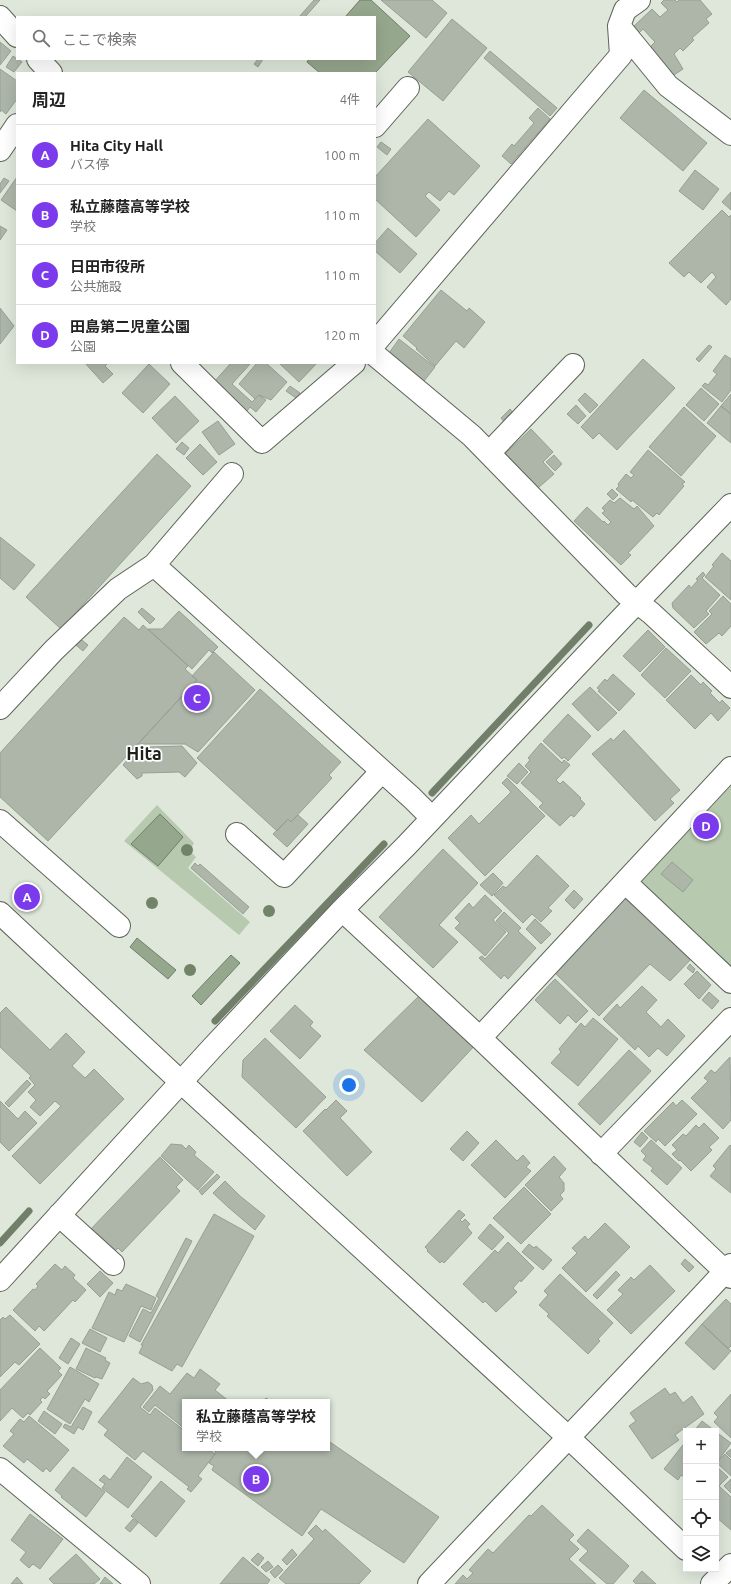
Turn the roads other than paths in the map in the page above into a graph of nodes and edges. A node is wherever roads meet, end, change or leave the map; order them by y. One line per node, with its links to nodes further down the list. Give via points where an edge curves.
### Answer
1 (639, 0): 3 (street, via 625,10)
2 (0, 17): 4 (street)
3 (619, 26): 10 (street, via 668,86); 12 (street, via 621,55)
4 (16, 35)
5 (39, 60): 6 (street)
6 (50, 72)
7 (408, 88): 8 (street)
8 (376, 125)
9 (16, 126): 11 (street)
10 (731, 134)
11 (0, 150)
12 (376, 342)
13 (376, 356): 17 (street, via 472,436)
14 (183, 364): 15 (street, via 262,442)
15 (353, 364)
16 (573, 365): 17 (street)
17 (488, 454): 21 (street, via 626,594)
18 (232, 474): 20 (street)
19 (731, 506): 21 (street)
20 (154, 565): 23 (street, via 118,589 54,650); 25 (street)
21 (637, 602): 22 (street); 26 (street)
22 (731, 687)
23 (0, 708)
24 (731, 768): 29 (street)
25 (382, 771): 26 (street); 28 (street, via 284,876)
26 (432, 818): 30 (street)
27 (0, 821): 32 (street)
28 (237, 834)
29 (625, 882): 33 (street); 35 (street)
30 (342, 910): 35 (street); 36 (street)
31 (0, 913): 36 (street)
32 (119, 926)
33 (731, 982)
34 (731, 1019): 37 (street)
35 (480, 1038): 37 (street)
36 (182, 1082): 38 (street); 42 (street)
37 (601, 1154): 40 (street)
38 (59, 1215): 39 (street); 41 (street)
39 (113, 1264)
40 (729, 1271): 42 (street)
41 (0, 1280)
42 (569, 1438): 44 (street); 46 (street)
43 (0, 1468): 45 (street)
44 (683, 1545)
45 (139, 1584)
46 (429, 1584)

